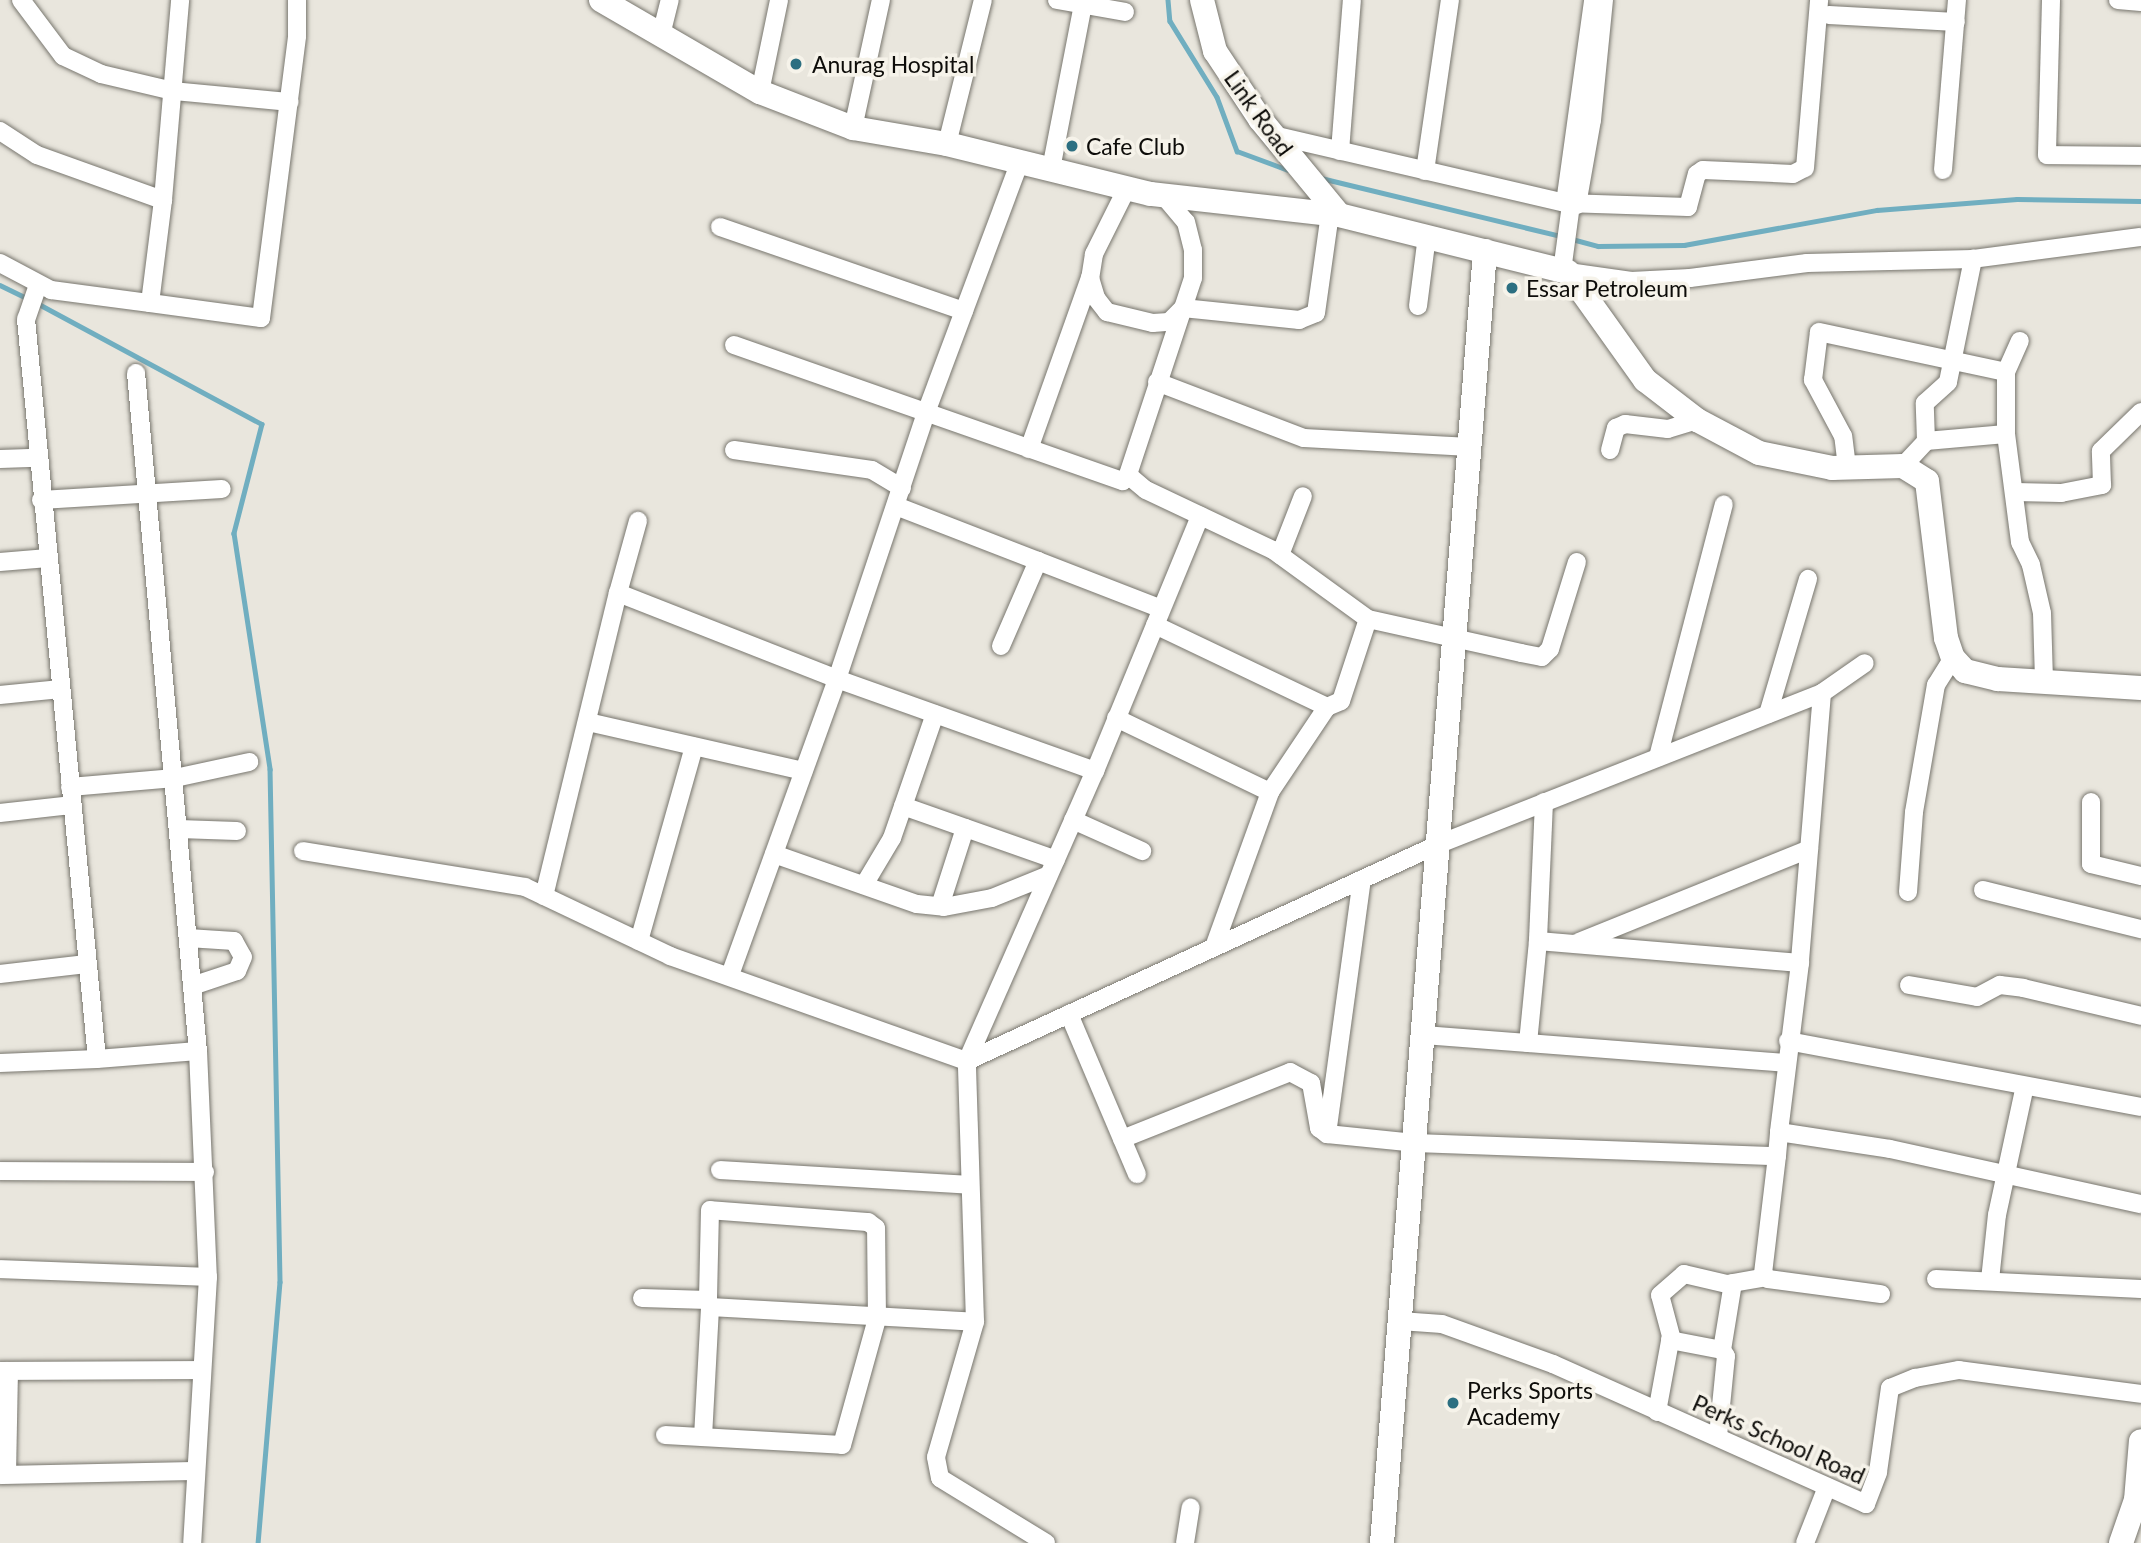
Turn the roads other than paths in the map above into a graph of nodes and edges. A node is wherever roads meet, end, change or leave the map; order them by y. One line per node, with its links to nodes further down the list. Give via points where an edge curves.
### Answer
1 (21, 0): 24 (street, via 63,56 101,74)
2 (180, 0): 24 (street)
3 (297, 0): 26 (street)
4 (601, 0): 23 (street)
5 (670, 0): 23 (street)
6 (779, 0): 25 (street)
7 (881, 0): 27 (street)
8 (983, 0): 30 (street)
9 (1056, 0): 19 (street)
10 (1202, 0): 29 (street, Link Road, via 1215,51)
11 (1352, 0): 31 (street)
12 (1450, 0): 36 (street)
13 (1593, 0): 40 (street)
14 (1604, 0): 40 (street, via 1592,120)
15 (1958, 0): 22 (street)
16 (2051, 0): 32 (street, via 2047,155)
17 (2118, 0): 18 (street)
18 (2141, 2)
19 (1084, 3): 21 (street); 34 (street)
20 (1824, 8): 22 (street); 40 (street, via 1805,168 1793,174 1703,170 1697,174 1688,207)
21 (1125, 12)
22 (1956, 22): 35 (street)
23 (661, 35): 25 (street)
24 (173, 91): 26 (street); 39 (street)
25 (760, 92): 27 (street)
26 (289, 102): 51 (street, via 261,318)
27 (853, 128): 30 (street)
28 (0, 131): 39 (street, via 37,155)
29 (1279, 143): 31 (street); 41 (street, Link Road)
30 (947, 144): 33 (street)
31 (1340, 151): 36 (street)
32 (2141, 156)
33 (1020, 161): 34 (street); 54 (street)
34 (1051, 169): 37 (street)
35 (1943, 170)
36 (1426, 171): 40 (street)
37 (1127, 188): 38 (street); 49 (street, via 1094,254)
38 (1163, 195): 41 (street); 53 (street, via 1186,222 1193,250 1193,278)
39 (163, 200): 51 (street)
40 (1571, 204): 48 (street)
41 (1331, 209): 43 (street); 53 (street, via 1316,313 1299,320)
42 (720, 227): 54 (street)
43 (1427, 236): 45 (street); 52 (street)
44 (2141, 237): 46 (street)
45 (1485, 251): 48 (street); 66 (street)
46 (1973, 259): 48 (street, via 1807,263 1631,281); 57 (street)
47 (0, 262): 50 (street)
48 (1565, 271): 63 (street, via 1645,380)
49 (1090, 278): 53 (street, via 1096,298 1107,312 1128,319 1168,322); 67 (street)
50 (38, 285): 51 (street); 70 (street, via 26,319)
51 (150, 303)
52 (1418, 306)
53 (1184, 308): 60 (street)
54 (964, 311): 61 (street)
55 (2020, 341): 58 (street)
56 (734, 345): 61 (street)
57 (1953, 360): 58 (street); 65 (street, via 1948,382 1925,403); 73 (street, via 1819,332 1813,380 1843,436)
58 (2006, 372): 64 (street)
59 (136, 373): 78 (street)
60 (1157, 382): 66 (street, via 1304,438); 74 (street)
61 (927, 410): 67 (street); 75 (street)
62 (2141, 412): 77 (street, via 2101,451 2102,485 2061,493)
63 (1697, 420): 69 (street, via 1668,429 1625,424 1616,428); 73 (street, via 1759,453)
64 (2006, 434): 65 (street); 77 (street)
65 (1926, 441): 72 (street)
66 (1470, 447): 94 (street)
67 (1029, 449): 74 (street, via 1123,481)
68 (734, 450): 75 (street, via 872,470)
69 (1611, 450)
70 (37, 458): 71 (street); 80 (street)
71 (0, 459)
72 (1903, 466): 73 (street); 96 (street, via 1927,481 1946,638)
73 (1847, 467)
74 (1128, 475): 83 (street, via 1146,490)
75 (902, 488): 82 (street)
76 (222, 489): 78 (street)
77 (2015, 492): 99 (street, via 2020,542 2031,565 2042,613)
78 (150, 495): 80 (street); 114 (street)
79 (1303, 496): 85 (street)
80 (41, 500): 86 (street)
81 (1724, 504): 110 (street)
82 (896, 506): 87 (street); 98 (street)
83 (1200, 516): 85 (street); 92 (street)
84 (638, 521): 91 (street)
85 (1280, 555): 93 (street)
86 (48, 558): 88 (street); 101 (street)
87 (1038, 561): 92 (street); 95 (street)
88 (0, 562)
89 (1577, 562): 94 (street, via 1555,640 1542,657)
90 (1808, 579): 106 (street)
91 (618, 593): 98 (street); 108 (street)
92 (1158, 617): 104 (street); 107 (street)
93 (1368, 619): 94 (street); 104 (street, via 1341,701)
94 (1456, 638): 126 (street)
95 (1001, 646)
96 (1953, 657): 99 (street, via 1965,671 1998,679); 136 (street, via 1936,685 1914,812)
97 (1866, 663): 102 (street)
98 (837, 679): 105 (street); 112 (street)
99 (2044, 680): 100 (street)
100 (2141, 688)
101 (61, 689): 103 (street); 115 (street)
102 (1822, 693): 106 (street); 127 (street)
103 (0, 695)
104 (1327, 707): 116 (street)
105 (935, 714): 113 (street); 120 (street)
106 (1768, 714): 110 (street)
107 (1116, 718): 113 (street); 116 (street)
108 (588, 722): 109 (street); 137 (street)
109 (694, 747): 112 (street); 141 (street)
110 (1658, 757): 117 (street)
111 (249, 762): 114 (street)
112 (804, 771): 130 (street)
113 (1095, 771): 122 (street)
114 (174, 778): 115 (street); 124 (street)
115 (69, 786): 119 (street)
116 (1270, 792): 144 (street)
117 (1544, 802): 126 (street); 142 (street)
118 (2091, 802): 132 (street, via 2091,864)
119 (71, 805): 121 (street); 146 (street)
120 (904, 806): 123 (street); 134 (street, via 892,838)
121 (0, 813)
122 (1073, 820): 129 (street); 131 (street)
123 (965, 828): 131 (street); 138 (street)
124 (179, 829): 125 (street); 140 (street)
125 (237, 831)
126 (1439, 844): 133 (street); 153 (street)
127 (1810, 849): 143 (street); 145 (street)
128 (303, 851): 137 (street, via 525,887)
129 (1142, 851)
130 (774, 854): 134 (street); 148 (street)
131 (1053, 868): 138 (street, via 992,898); 158 (street)
132 (2141, 876)
133 (1362, 879): 144 (street); 164 (street)
134 (864, 885): 138 (street, via 917,904)
135 (1983, 890): 139 (street)
136 (1908, 892)
137 (544, 896): 141 (street)
138 (940, 906)
139 (2141, 929)
140 (188, 938): 150 (street); 150 (street, via 234,941 243,957 237,971)
141 (639, 941): 148 (street)
142 (1538, 941): 143 (street); 155 (street)
143 (1574, 944): 145 (street)
144 (1214, 947): 151 (street)
145 (1800, 962): 154 (street)
146 (86, 964): 147 (street); 157 (street)
147 (0, 974)
148 (730, 975): 158 (street)
149 (1909, 985): 152 (street, via 1977,997 2000,985 2023,988)
150 (192, 986): 156 (street)
151 (1069, 1014): 158 (street); 165 (street)
152 (2141, 1016)
153 (1423, 1035): 155 (street); 166 (street)
154 (1788, 1041): 160 (street); 161 (street)
155 (1528, 1044): 160 (street)
156 (198, 1051): 157 (street); 170 (street)
157 (97, 1059): 159 (street)
158 (967, 1060): 173 (street)
159 (0, 1063)
160 (1786, 1063): 163 (street)
161 (2025, 1086): 162 (street); 172 (street)
162 (2141, 1107)
163 (1779, 1132): 167 (street); 172 (street, via 1890,1149)
164 (1327, 1134): 165 (street, via 1319,1128 1311,1083 1290,1072); 166 (street)
165 (1122, 1139): 171 (street)
166 (1415, 1143): 167 (street); 186 (street)
167 (1777, 1156): 177 (street)
168 (720, 1170): 173 (street)
169 (0, 1171): 170 (street)
170 (205, 1172): 176 (street)
171 (1137, 1174)
172 (2006, 1176): 174 (street); 179 (street)
173 (970, 1185): 187 (street)
174 (2141, 1204)
175 (0, 1269): 176 (street)
176 (208, 1277): 190 (street)
177 (1766, 1277): 180 (street); 182 (street)
178 (1936, 1279): 179 (street)
179 (1990, 1280): 181 (street)
180 (1732, 1283): 188 (street, via 1684,1274 1660,1295); 189 (street)
181 (2141, 1289)
182 (1881, 1294)
183 (642, 1298): 184 (street)
184 (709, 1303): 185 (street); 185 (street, via 710,1210 868,1222 876,1228); 196 (street)
185 (877, 1319): 187 (street); 196 (street, via 842,1445)
186 (1400, 1321): 193 (street, Perks School Road, via 1455,1329 1553,1364); 205 (street)
187 (975, 1322): 203 (street, via 936,1467 940,1478)
188 (1670, 1340): 189 (street); 193 (street)
189 (1722, 1350): 195 (street, via 1726,1356)
190 (199, 1370): 191 (street); 198 (street)
191 (4, 1371): 199 (street)
192 (2141, 1394): 200 (street, Perks School Road, via 1959,1370 1914,1378 1890,1388 1878,1472 1866,1504)
193 (1657, 1412): 195 (street, Perks School Road)
194 (665, 1435): 196 (street)
195 (1718, 1436): 200 (street, Perks School Road)
196 (703, 1437)
197 (2141, 1440): 207 (street, via 2136,1500)
198 (195, 1471): 199 (street); 202 (street)
199 (4, 1475)
200 (1827, 1486): 206 (street)
201 (1191, 1507): 204 (street)
202 (192, 1543)
203 (1046, 1543)
204 (1185, 1543)
205 (1382, 1543)
206 (1805, 1543)
207 (2121, 1543)

